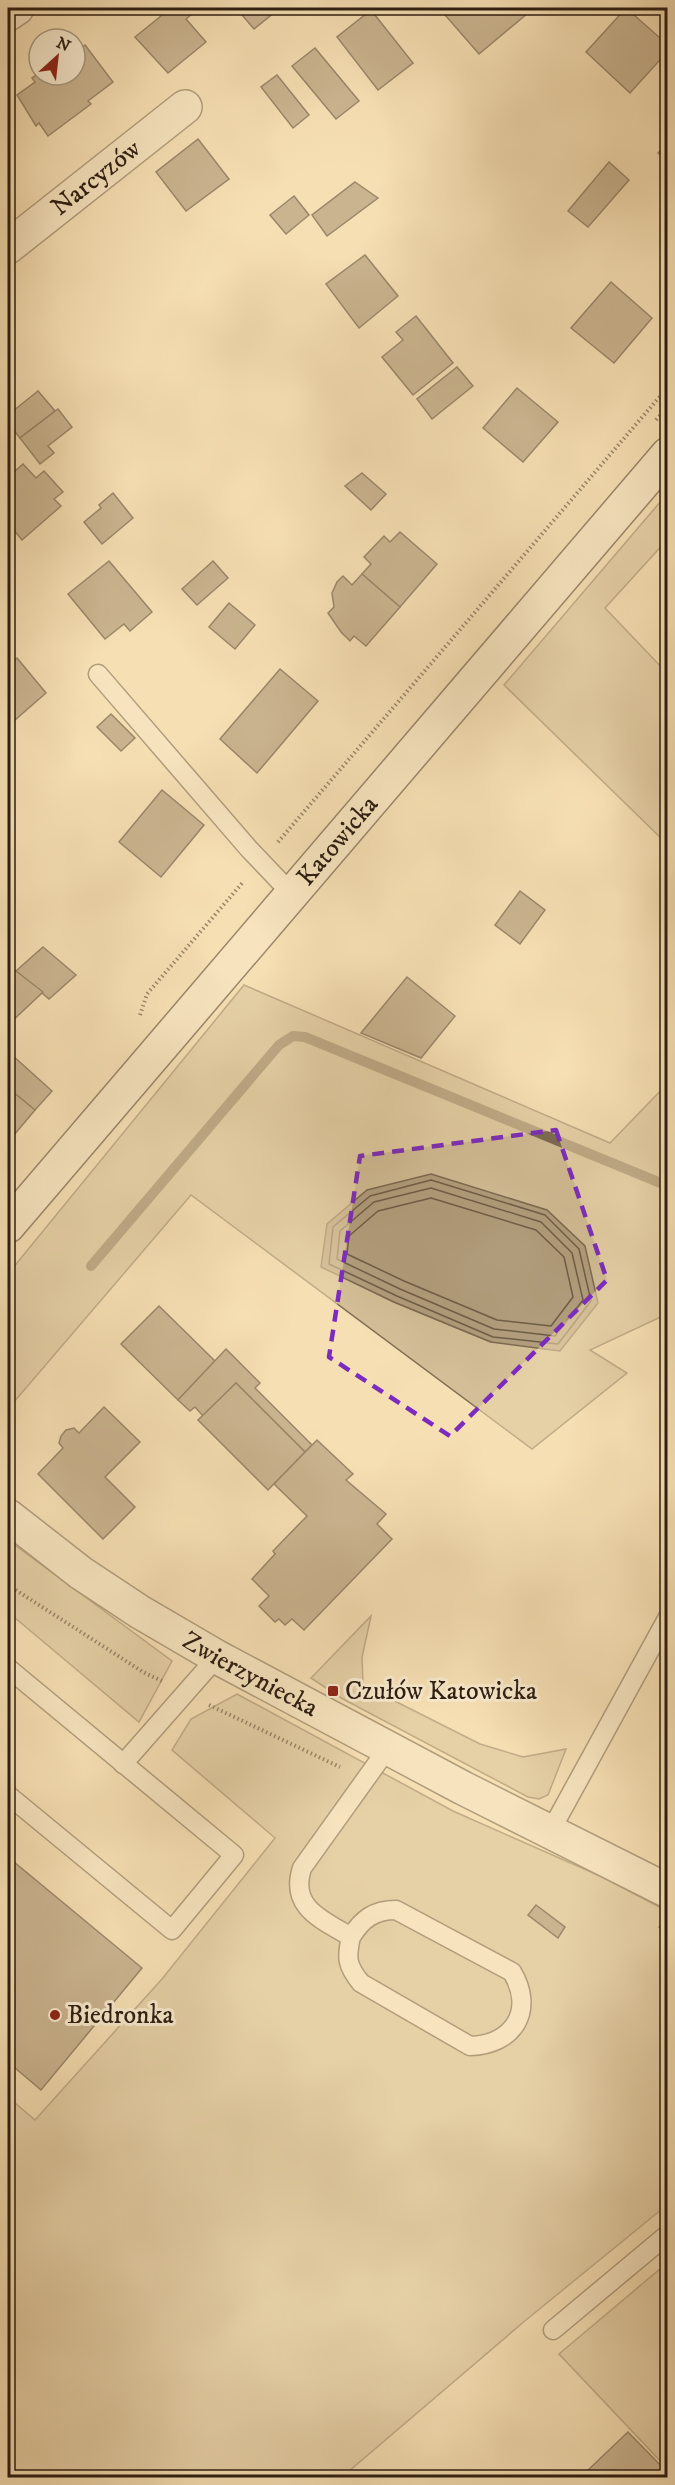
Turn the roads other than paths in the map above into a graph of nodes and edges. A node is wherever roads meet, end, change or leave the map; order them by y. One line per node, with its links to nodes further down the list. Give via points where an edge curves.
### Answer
1 (17, 8): 2 (street)
2 (8, 14)
3 (185, 107): 4 (street, Narcyzów)
4 (8, 247)
5 (668, 454): 7 (street, Katowicka)
6 (98, 674): 7 (lane)
7 (291, 893): 8 (street, Katowicka)
8 (11, 1215)
9 (8, 1516): 11 (street, Zwierzyniecka, via 111,1592)
10 (668, 1617): 16 (lane)
11 (217, 1657): 13 (street, Zwierzyniecka); 14 (lane)
12 (11, 1678): 14 (lane)
13 (388, 1748): 16 (street, Zwierzyniecka); 18 (lane, via 307,1860 299,1877 301,1897 312,1914)
14 (123, 1764): 15 (lane, via 234,1855 172,1930)
15 (8, 1795)
16 (550, 1832): 17 (street, Zwierzyniecka)
17 (668, 1891)
18 (351, 1937): 18 (lane, via 347,1953 350,1971 361,1983 470,2046 497,2042 517,2023 522,1996 512,1972 396,1910 372,1915)
19 (668, 2234): 20 (lane)
20 (553, 2330)

